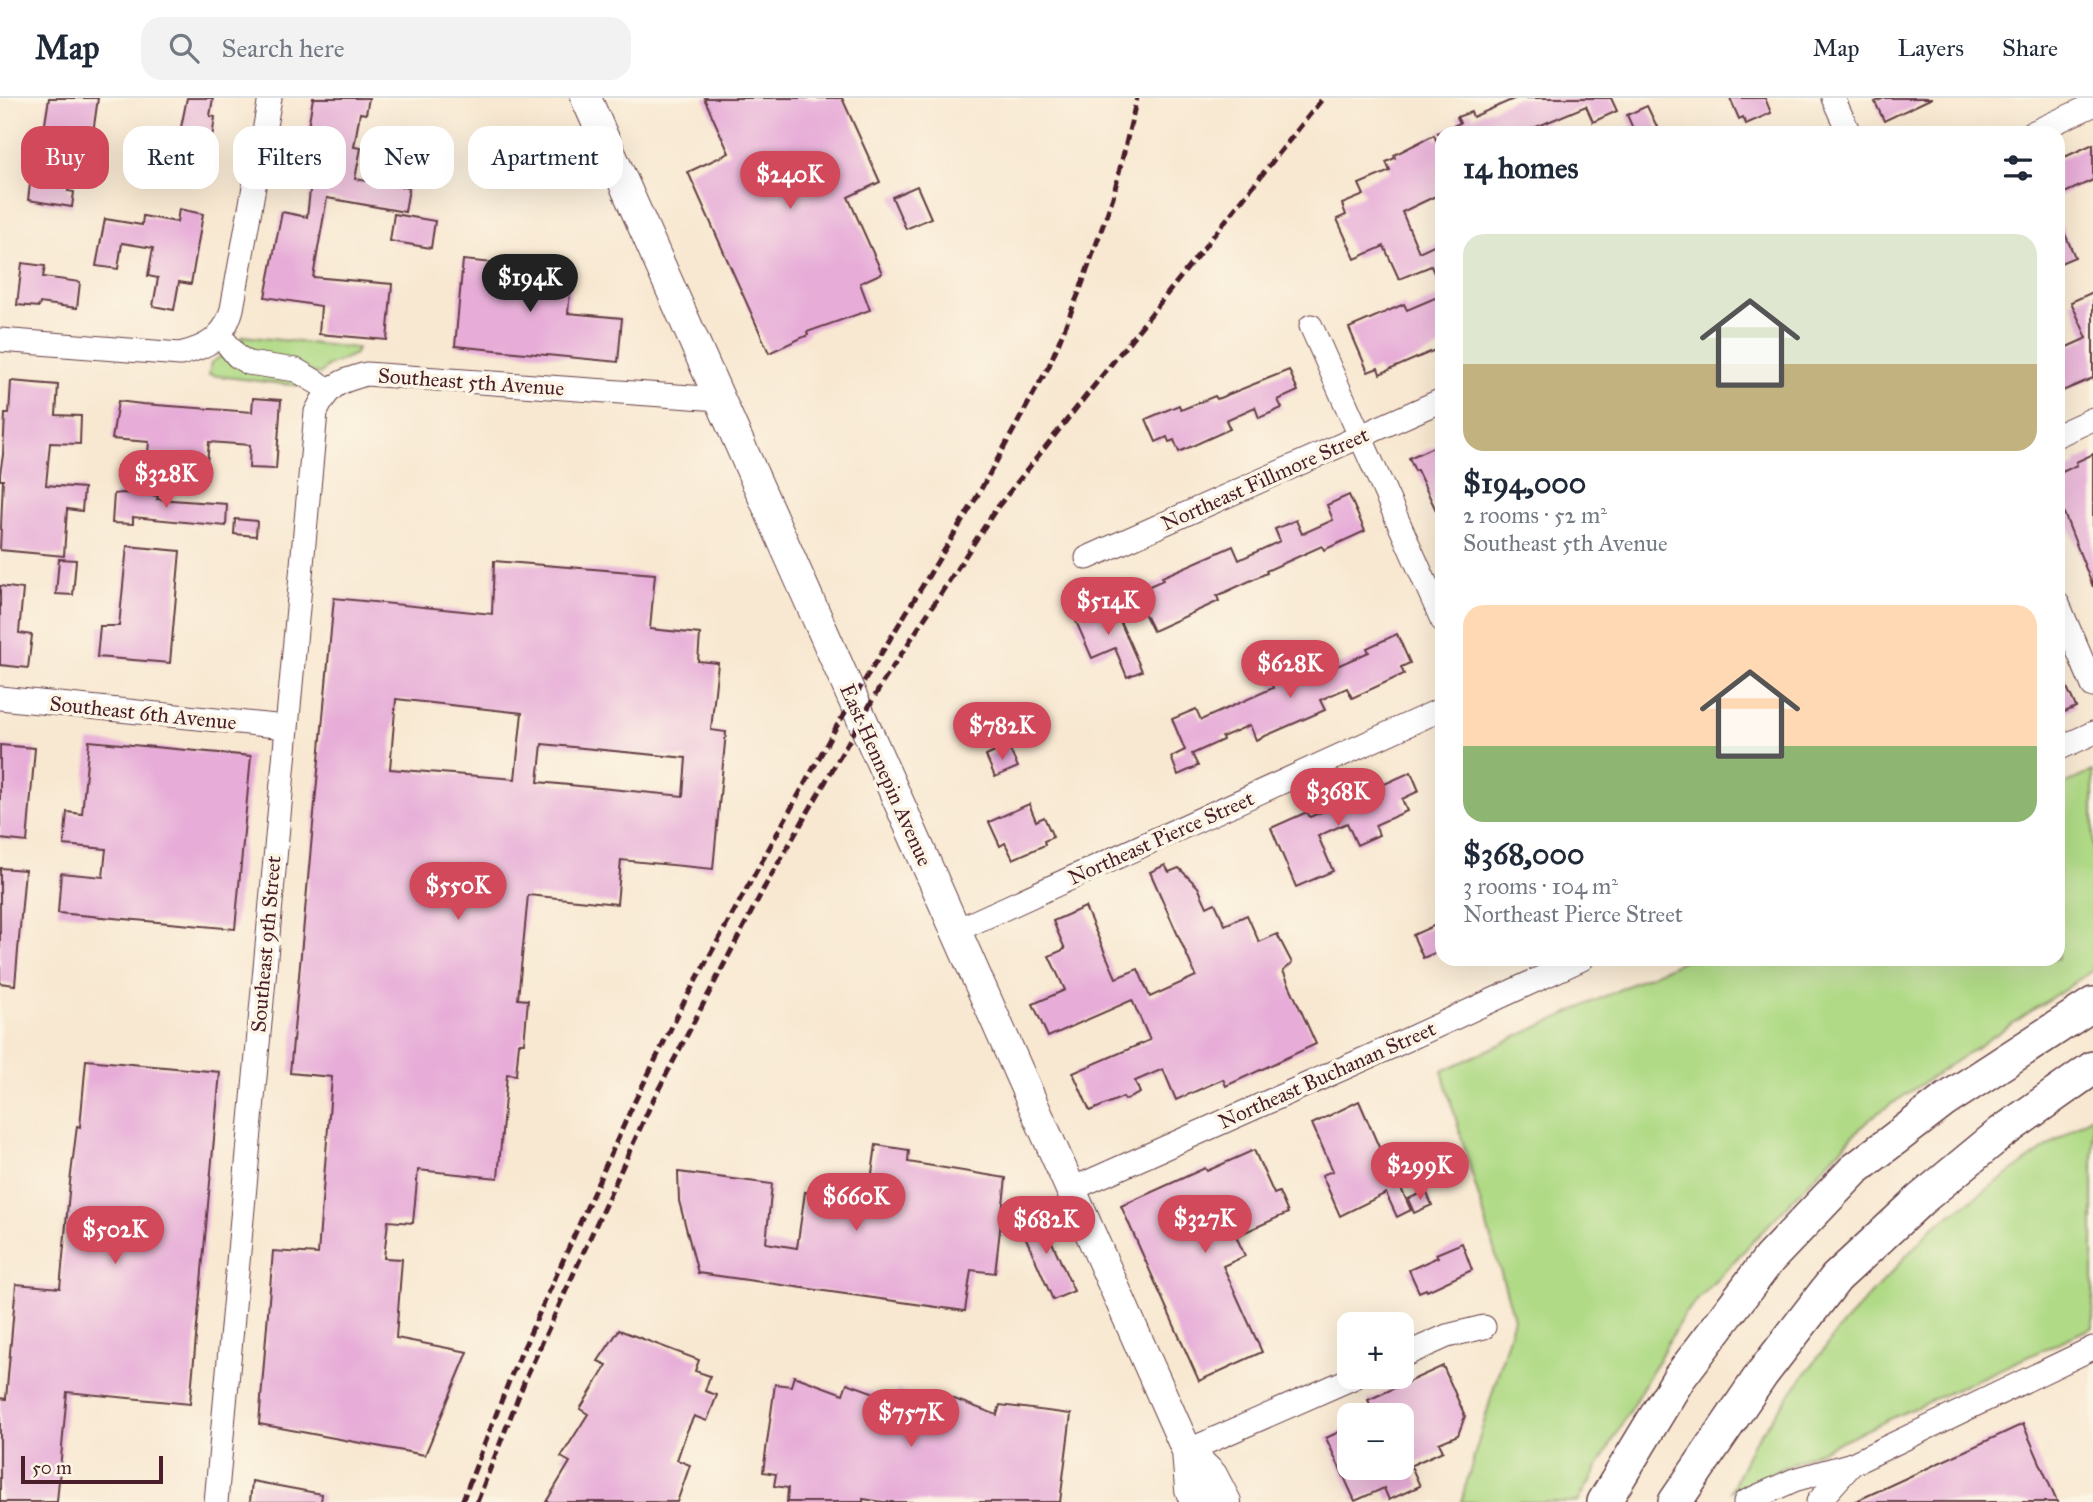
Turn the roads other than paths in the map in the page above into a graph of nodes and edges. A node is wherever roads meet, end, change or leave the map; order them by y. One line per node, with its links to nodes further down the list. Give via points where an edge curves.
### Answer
1 (270, 98): 8 (street, via 232,309 227,327)
2 (586, 98): 11 (main road, East Hennepin Avenue)
3 (1833, 98): 5 (street)
4 (2093, 105): 6 (street)
5 (1846, 126)
6 (2047, 126)
7 (1311, 326): 15 (street)
8 (219, 334): 9 (street, via 204,348 180,354); 10 (street, via 248,363 296,370)
9 (0, 340)
10 (328, 389): 11 (street, Southeast 5th Avenue, via 366,374); 22 (street, Southeast 9th Street, via 316,412)
11 (719, 399): 25 (main road, East Hennepin Avenue)
12 (1435, 403): 15 (street, Northeast Fillmore Street)
13 (2093, 419): 14 (street)
14 (2065, 432)
15 (1360, 437): 16 (street, Northeast Fillmore Street); 17 (street)
16 (1087, 558)
17 (1435, 604)
18 (2065, 620): 19 (street)
19 (2093, 686)
20 (0, 698): 22 (street, Southeast 6th Avenue)
21 (1435, 712): 25 (street, Northeast Pierce Street)
22 (286, 727): 36 (street, Southeast 9th Street)
23 (2093, 733): 24 (street)
24 (2065, 746)
25 (955, 930): 29 (main road, East Hennepin Avenue)
26 (1567, 966): 29 (street, Northeast Buchanan Street)
27 (2093, 1004): 39 (highway, via 1944,1101 1854,1170 1769,1259 1695,1356)
28 (2093, 1068): 40 (highway, via 2001,1133 1836,1278 1762,1374)
29 (1070, 1190): 34 (main road, East Hennepin Avenue)
30 (1484, 1327): 32 (street)
31 (2093, 1348): 35 (street)
32 (1414, 1351)
33 (1337, 1385): 34 (street)
34 (1187, 1451): 37 (main road, East Hennepin Avenue, via 1189,1489); 38 (main road, East Hennepin Avenue, via 1212,1475)
35 (1852, 1464): 41 (street, via 1794,1480); 42 (street)
36 (216, 1502)
37 (1195, 1502)
38 (1226, 1502)
39 (1604, 1502)
40 (1675, 1502)
41 (1745, 1502)
42 (1818, 1502)

